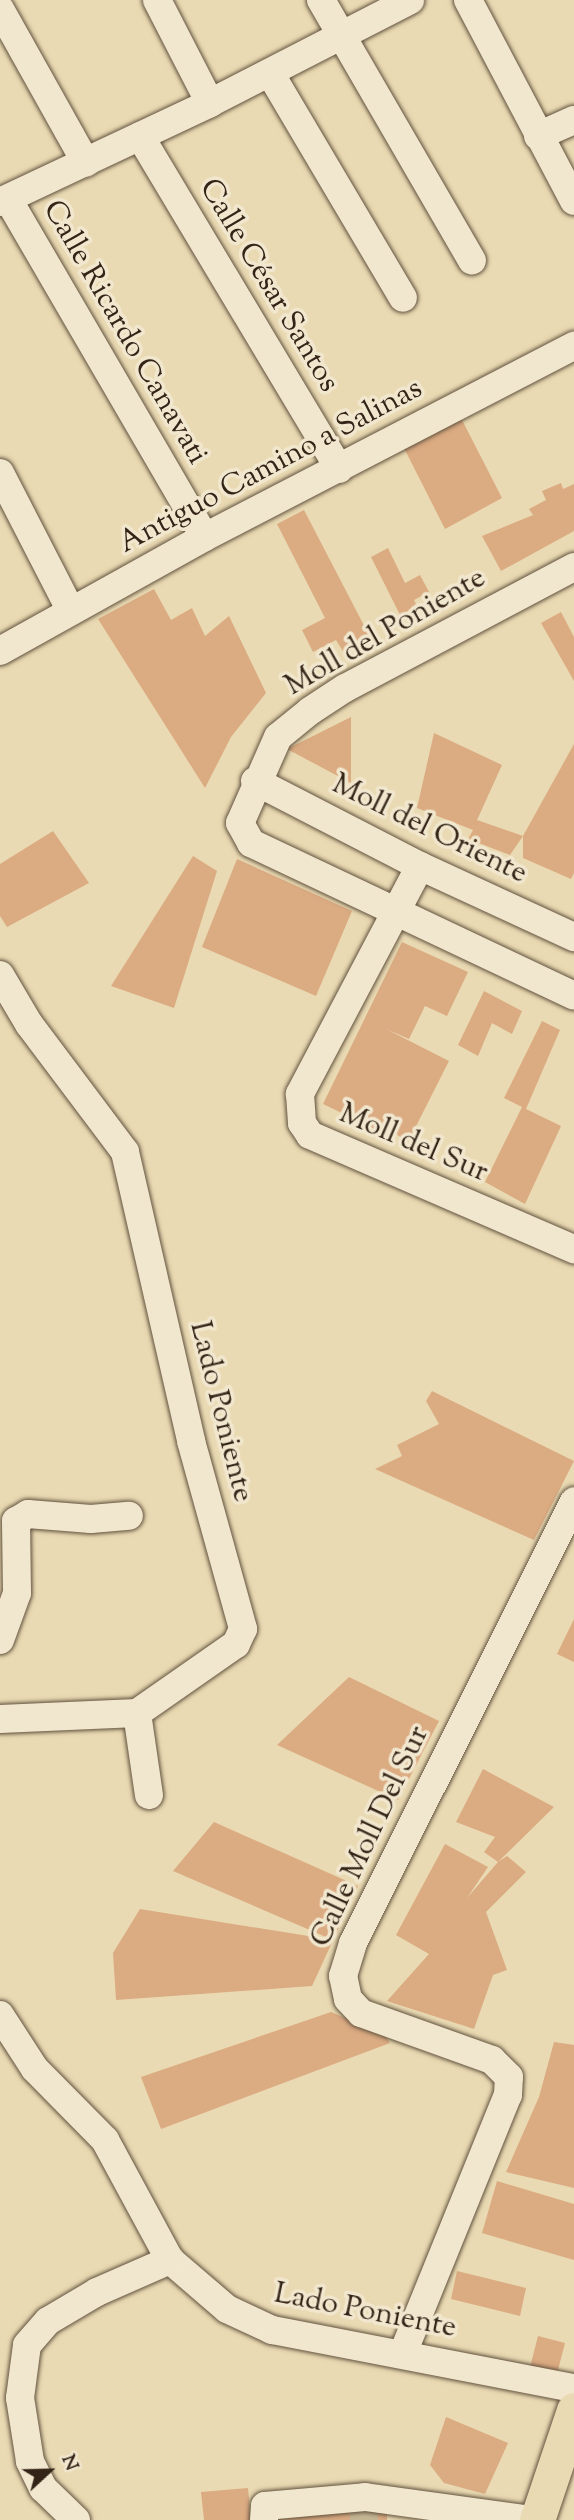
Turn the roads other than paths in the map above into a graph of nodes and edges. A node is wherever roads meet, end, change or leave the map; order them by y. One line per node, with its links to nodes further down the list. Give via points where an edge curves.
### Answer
1 (157, 0): 8 (street)
2 (321, 0): 6 (street)
3 (410, 0): 6 (street)
4 (468, 0): 11 (street)
5 (0, 9): 12 (street, Calle Ricardo Canavati)
6 (341, 36): 7 (street); 15 (street)
7 (270, 73): 8 (street); 16 (street)
8 (210, 103): 10 (street)
9 (574, 120): 11 (street)
10 (140, 136): 12 (street); 18 (street, Calle César Santos)
11 (538, 136): 14 (street)
12 (86, 163): 13 (street)
13 (4, 201): 20 (street, Calle Ricardo Canavati)
14 (574, 201)
15 (472, 260)
16 (403, 299)
17 (574, 346): 18 (street, Antiguo Camino a Salinas)
18 (339, 469): 20 (street, Antiguo Camino a Salinas)
19 (0, 473): 22 (street)
20 (205, 537): 22 (street, Antiguo Camino a Salinas)
21 (574, 567): 24 (street, Moll del Poniente, via 310,711 278,737)
22 (71, 611): 23 (street, Antiguo Camino a Salinas)
23 (0, 651)
24 (255, 781): 25 (street, Moll del Oriente); 26 (street, Moll del Poniente, via 240,823 246,839)
25 (420, 866): 26 (street, Moll del Sur); 27 (street, Moll del Oriente)
26 (395, 914): 29 (street, Moll del Poniente); 30 (street, Moll del Sur, via 300,1094 302,1123 310,1135)
27 (574, 937)
28 (0, 975): 34 (street, Lado Poniente, via 29,1024 125,1152 191,1441 243,1623 243,1636 236,1644)
29 (574, 996)
30 (574, 1249)
31 (574, 1501): 39 (street, Calle Moll Del Sur, via 353,1943 343,1976 348,1999 360,2013 492,2060 509,2077 508,2095)
32 (129, 1516): 33 (street, via 91,1519 28,1514 16,1521 17,1593)
33 (0, 1640)
34 (137, 1713): 35 (street); 36 (street)
35 (0, 1719)
36 (149, 1795)
37 (0, 2015): 38 (street, Lado Poniente, via 35,2069 105,2140)
38 (170, 2260): 39 (street, Lado Poniente, via 197,2286 253,2323); 44 (street, via 97,2292 48,2321 27,2344 20,2398 30,2460 43,2488)
39 (403, 2353): 40 (street, Lado Poniente)
40 (574, 2388)
41 (574, 2410): 42 (main road)
42 (566, 2455): 47 (main road)
43 (398, 2510): 45 (street, via 364,2504 265,2506); 46 (street)
44 (76, 2520)
45 (264, 2520)
46 (530, 2520)
47 (537, 2520)

